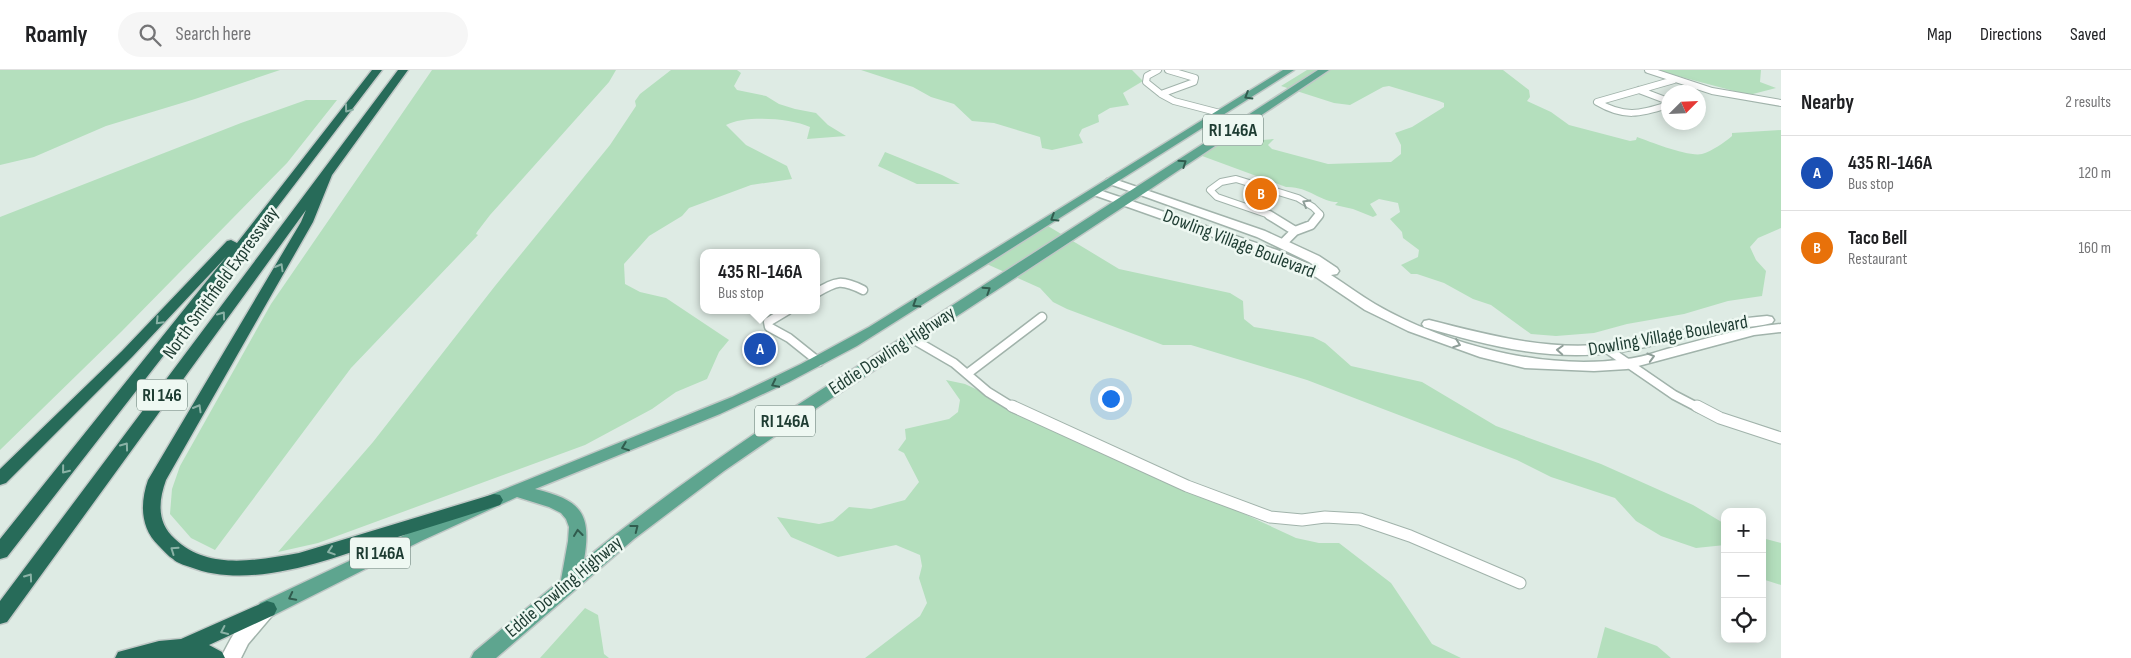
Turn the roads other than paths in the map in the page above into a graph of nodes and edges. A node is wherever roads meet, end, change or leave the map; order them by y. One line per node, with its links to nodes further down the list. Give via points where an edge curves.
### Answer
1 (378, 70): 19 (highway, North Smithfield Expressway / RI 146, one-way to 19)
2 (402, 70): 17 (highway, North Smithfield Expressway / RI 146)
3 (1158, 70): 12 (lane, via 1147,76 1146,82)
4 (1168, 70): 12 (lane, via 1195,78 1194,82)
5 (1289, 70): 16 (main road, Eddie Dowling Highway / RI 146A, one-way to 16)
6 (1324, 70): 20 (main road, Eddie Dowling Highway / RI 146A, one-way to 6)
7 (1648, 70): 8 (lane)
8 (1674, 80): 9 (lane); 10 (lane)
9 (1638, 90): 13 (lane); 15 (lane, via 1598,102 1637,116)
10 (1712, 91): 11 (lane); 14 (lane)
11 (1706, 93)
12 (1161, 94): 16 (lane, via 1174,101)
13 (1661, 98)
14 (1781, 103)
15 (1661, 108)
16 (1220, 113): 18 (main road, Eddie Dowling Highway / RI 146A)
17 (326, 175): 39 (highway, one-way to 17, via 315,556 266,566 224,567 196,563 175,552 158,534 150,505 157,480 307,222); 44 (highway, North Smithfield Expressway / RI 146, one-way to 17)
18 (1111, 180): 20 (street, Dowling Village Boulevard); 21 (main road, Eddie Dowling Highway / RI 146A)
19 (290, 184): 37 (highway, one-way to 37, via 127,354); 40 (highway, North Smithfield Expressway / RI 146, one-way to 40)
20 (1142, 190): 22 (main road, Eddie Dowling Highway / RI 146A); 24 (street, Dowling Village Boulevard, via 1260,234)
21 (1095, 192): 22 (street, Dowling Village Boulevard); 33 (main road, Eddie Dowling Highway / RI 146A, one-way to 33)
22 (1124, 201): 24 (street, Dowling Village Boulevard); 31 (main road, Eddie Dowling Highway / RI 146A, one-way to 22)
23 (1295, 231): 23 (lane, one-way to 23, via 1311,225 1320,214 1298,198 1236,179 1221,182 1210,190 1217,197 1279,220); 24 (lane)
24 (1277, 249): 32 (street, Dowling Village Boulevard, one-way to 24, via 1528,349 1483,340 1418,320 1380,301 1314,259); 34 (street, Dowling Village Boulevard, one-way to 34, via 1370,307 1413,328 1485,354 1525,363 1563,366)
25 (863, 290): 26 (lane, via 844,280)
26 (820, 291)
27 (781, 314): 33 (lane, via 768,322 769,327)
28 (1042, 317): 35 (lane)
29 (1781, 320): 32 (street, Dowling Village Boulevard, via 1736,322)
30 (1781, 328): 34 (street, Dowling Village Boulevard, one-way to 30, via 1753,331)
31 (911, 338): 35 (lane); 41 (main road, Eddie Dowling Highway / RI 146A, one-way to 31, via 718,467)
32 (1607, 349): 34 (lane)
33 (819, 362): 38 (main road, Eddie Dowling Highway / RI 146A, one-way to 38, via 697,418)
34 (1627, 364): 36 (lane, via 1674,395 1720,418)
35 (967, 374): 42 (lane, via 1009,405 1196,490 1270,517 1360,519 1410,536)
36 (1781, 438)
37 (0, 479)
38 (516, 491): 39 (main road, Eddie Dowling Highway / RI 146A); 41 (main road, one-way to 38, via 579,542 572,512 568,506 554,500)
39 (494, 500): 43 (main road, RI 146A, one-way to 43)
40 (0, 552)
41 (570, 581): 50 (main road, Eddie Dowling Highway / RI 146A)
42 (1520, 583)
43 (267, 609): 45 (highway, RI 146A, one-way to 45); 49 (street, via 241,638)
44 (0, 616)
45 (186, 648): 46 (highway, via 155,650); 47 (highway, RI 146A); 48 (highway)
46 (125, 658)
47 (161, 658)
48 (215, 658)
49 (231, 658)
50 (481, 658)

